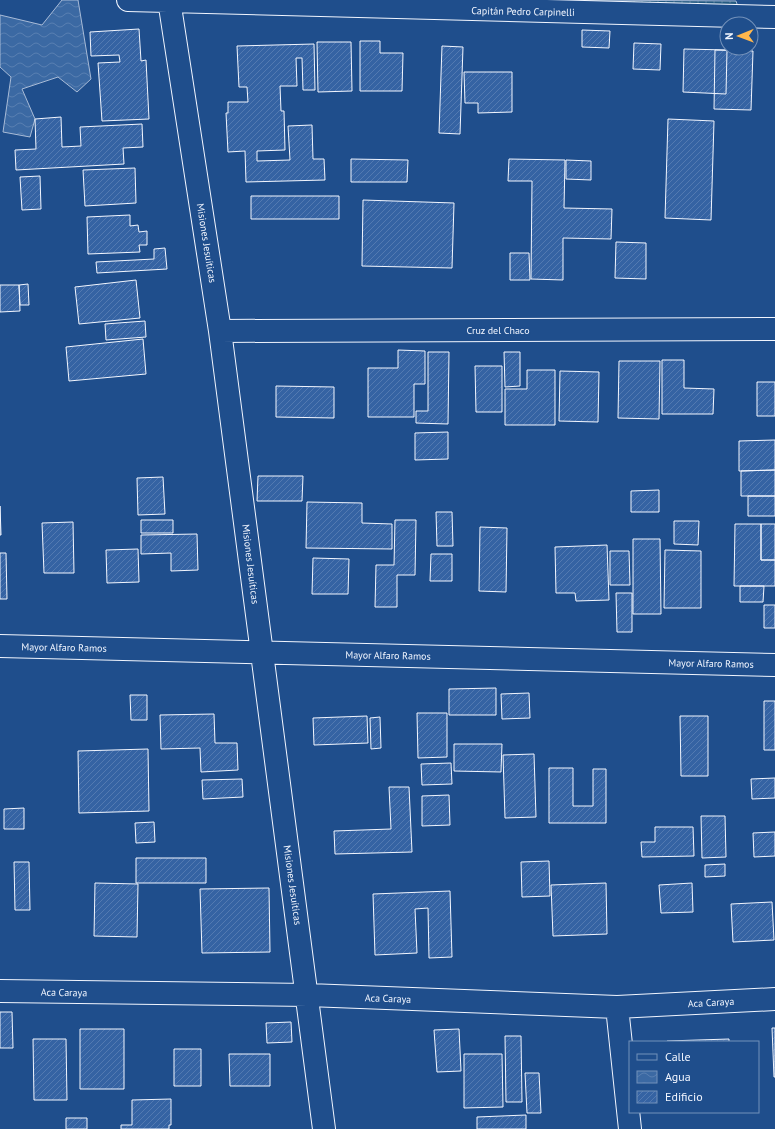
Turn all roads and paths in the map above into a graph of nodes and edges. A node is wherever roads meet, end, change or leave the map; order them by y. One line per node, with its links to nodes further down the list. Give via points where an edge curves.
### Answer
1 (128, 0): 2 (street, Capitán Pedro Carpinelli)
2 (169, 1): 3 (street, Capitán Pedro Carpinelli); 6 (street, Misiones Jesuíticas)
3 (546, 6): 4 (street, Capitán Pedro Carpinelli)
4 (775, 17)
5 (775, 329): 6 (street, Cruz del Chaco)
6 (220, 330): 8 (street, Misiones Jesuíticas)
7 (0, 646): 8 (street, Mayor Alfaro Ramos)
8 (262, 652): 9 (street, Mayor Alfaro Ramos); 11 (street, Misiones Jesuíticas)
9 (775, 665)
10 (0, 991): 11 (street, Aca Caraya)
11 (308, 995): 13 (street, Aca Caraya); 14 (street, Misiones Jesuíticas)
12 (775, 999): 13 (street, Aca Caraya)
13 (617, 1007): 15 (street)
14 (324, 1129)
15 (630, 1129)

